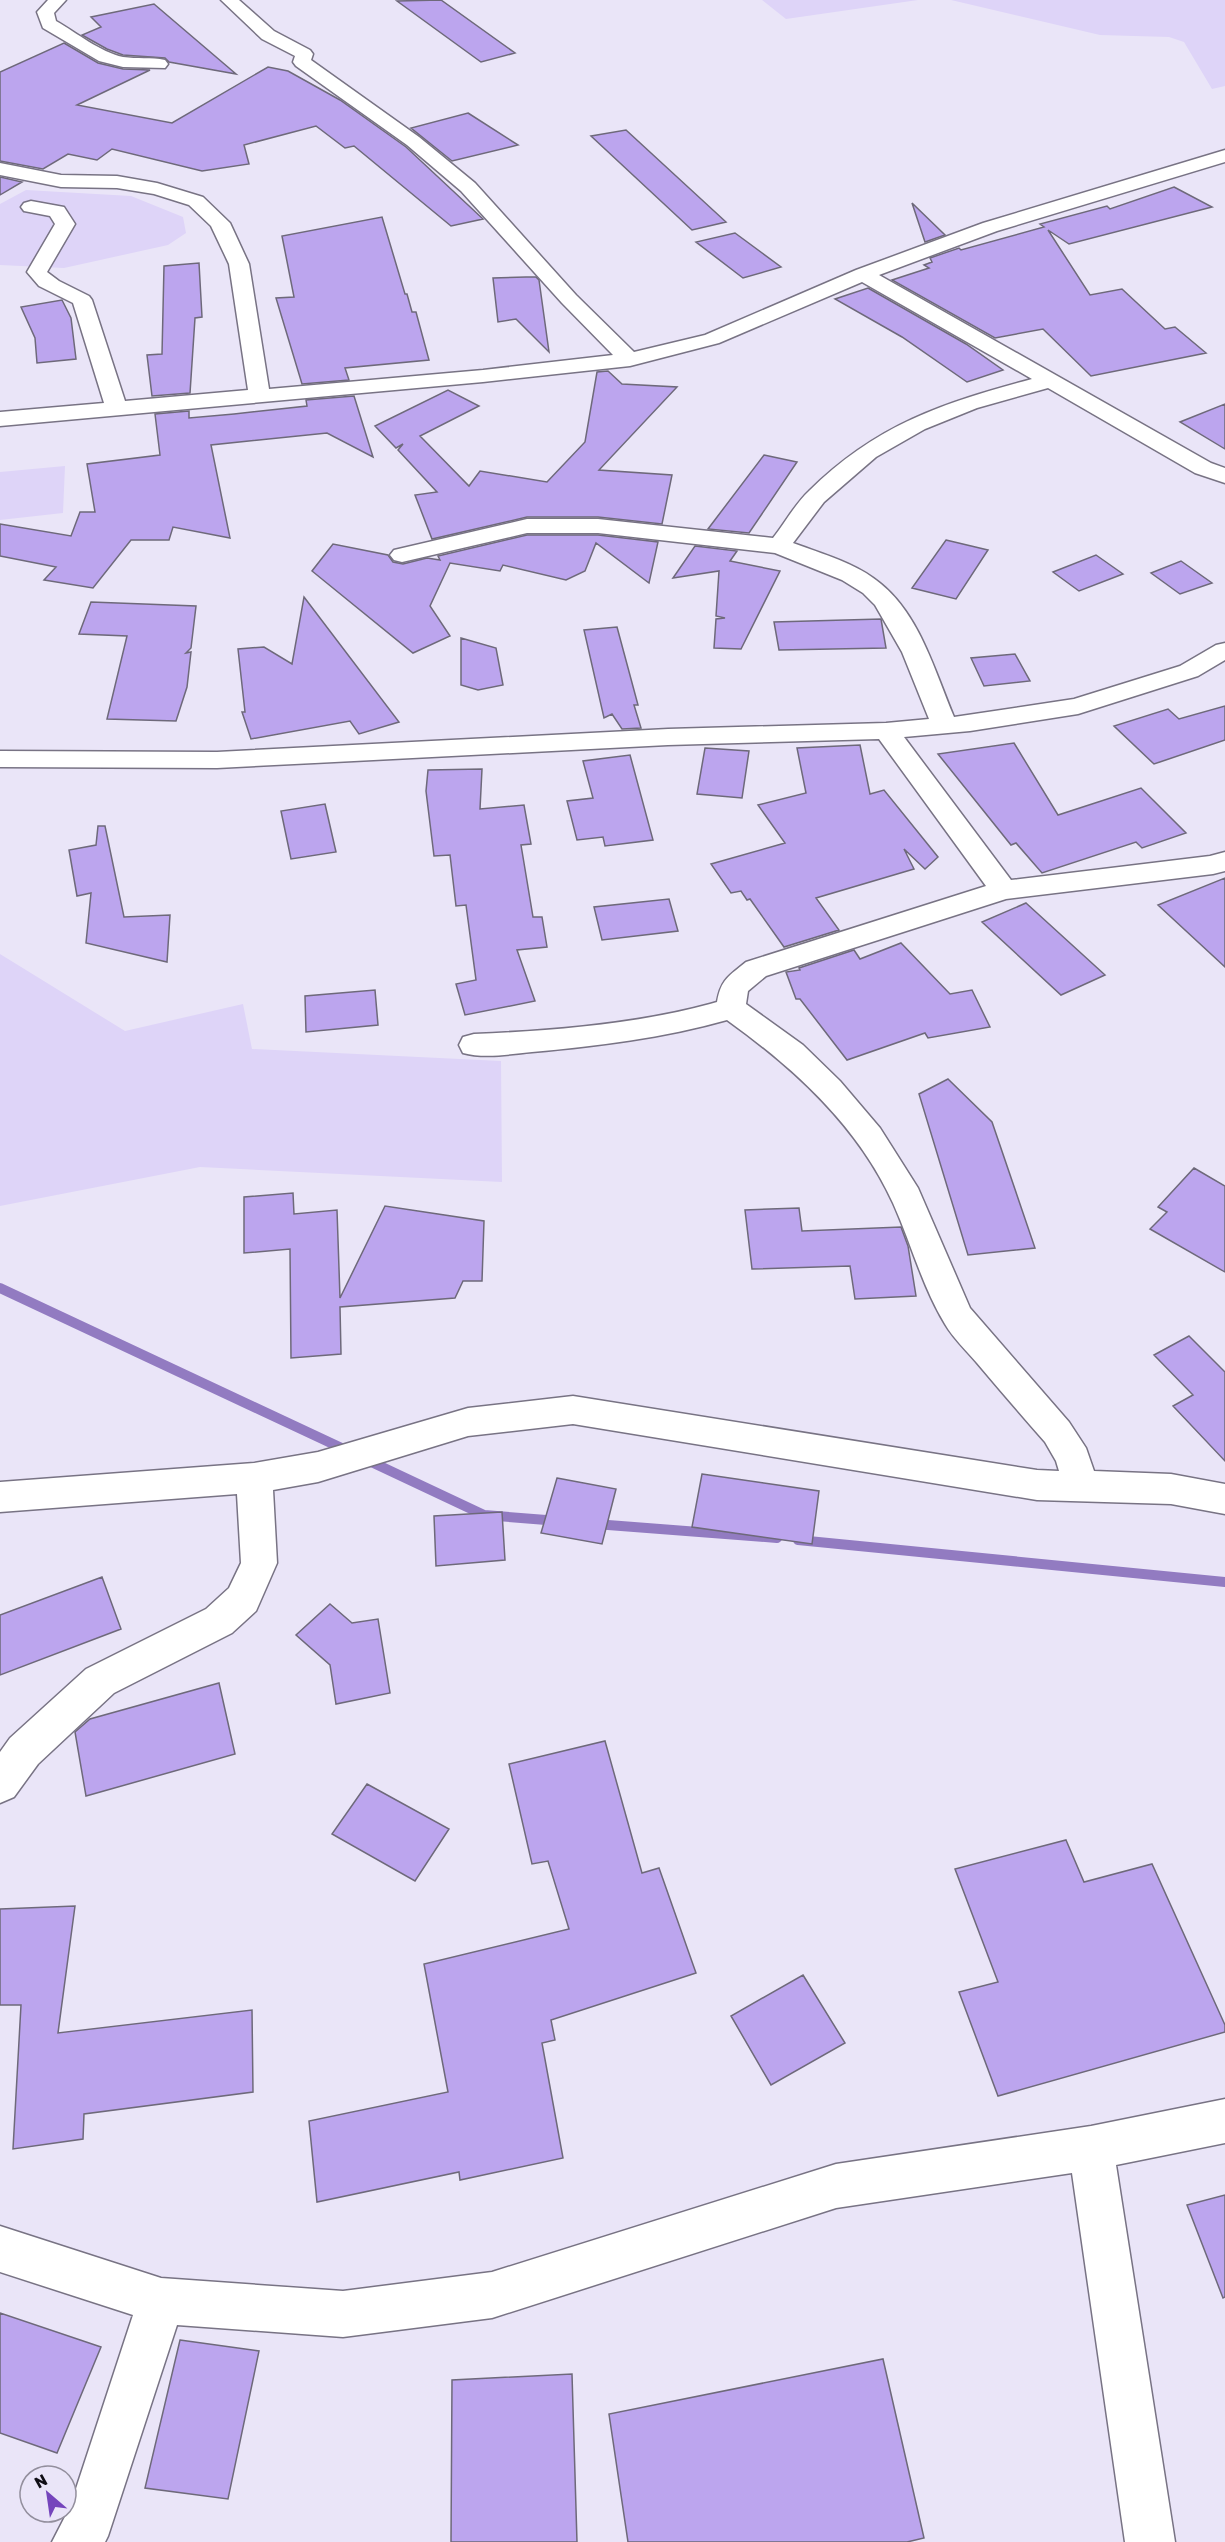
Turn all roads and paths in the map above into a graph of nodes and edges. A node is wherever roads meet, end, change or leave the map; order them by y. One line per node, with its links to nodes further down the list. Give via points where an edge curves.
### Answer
1 (58, 0): 3 (street, via 45,12 49,24 105,57)
2 (229, 0): 8 (street, via 268,35 304,54 302,62 413,141 468,187)
3 (159, 64)
4 (1225, 156): 7 (street, via 990,227)
5 (0, 169): 10 (street, via 61,181 117,182 196,201 220,223 239,264)
6 (31, 207): 11 (street, via 57,211 65,224 38,272 44,282 82,300)
7 (863, 274): 8 (street, via 712,339); 9 (street)
8 (630, 360): 10 (street)
9 (1050, 381): 13 (street, via 1203,468); 14 (street, via 969,403 917,424 868,452 816,497)
10 (259, 394): 11 (street)
11 (116, 408): 12 (street)
12 (0, 419)
13 (1225, 476)
14 (779, 546): 15 (street, via 598,526 527,526); 17 (street, via 844,572 873,589 897,617)
15 (402, 555)
16 (1225, 650): 17 (street, via 1189,671 1078,705)
17 (945, 725): 18 (street)
18 (886, 731): 19 (street, via 668,737 217,760); 21 (street)
19 (0, 759)
20 (1225, 861): 21 (street, via 1213,866)
21 (1004, 890): 22 (street, via 756,969 734,987)
22 (731, 1008): 23 (street, via 668,1025 540,1042); 25 (street, via 799,1058 885,1158 903,1190 947,1298 964,1325 1058,1432 1073,1458)
23 (474, 1045)
24 (254, 1478): 25 (street, via 318,1467 468,1422 573,1410 1037,1485); 26 (street); 28 (street, via 259,1563 243,1599 219,1621 100,1681 24,1751)
25 (1082, 1488): 27 (street, via 1173,1489)
26 (0, 1497)
27 (1225, 1499)
28 (0, 1784)
29 (1225, 2121): 30 (street)
30 (1091, 2148): 32 (street, via 836,2186 492,2295 344,2314); 34 (street)
31 (0, 2249): 32 (street)
32 (161, 2301): 33 (street, via 92,2518)
33 (77, 2542)
34 (1150, 2542)

